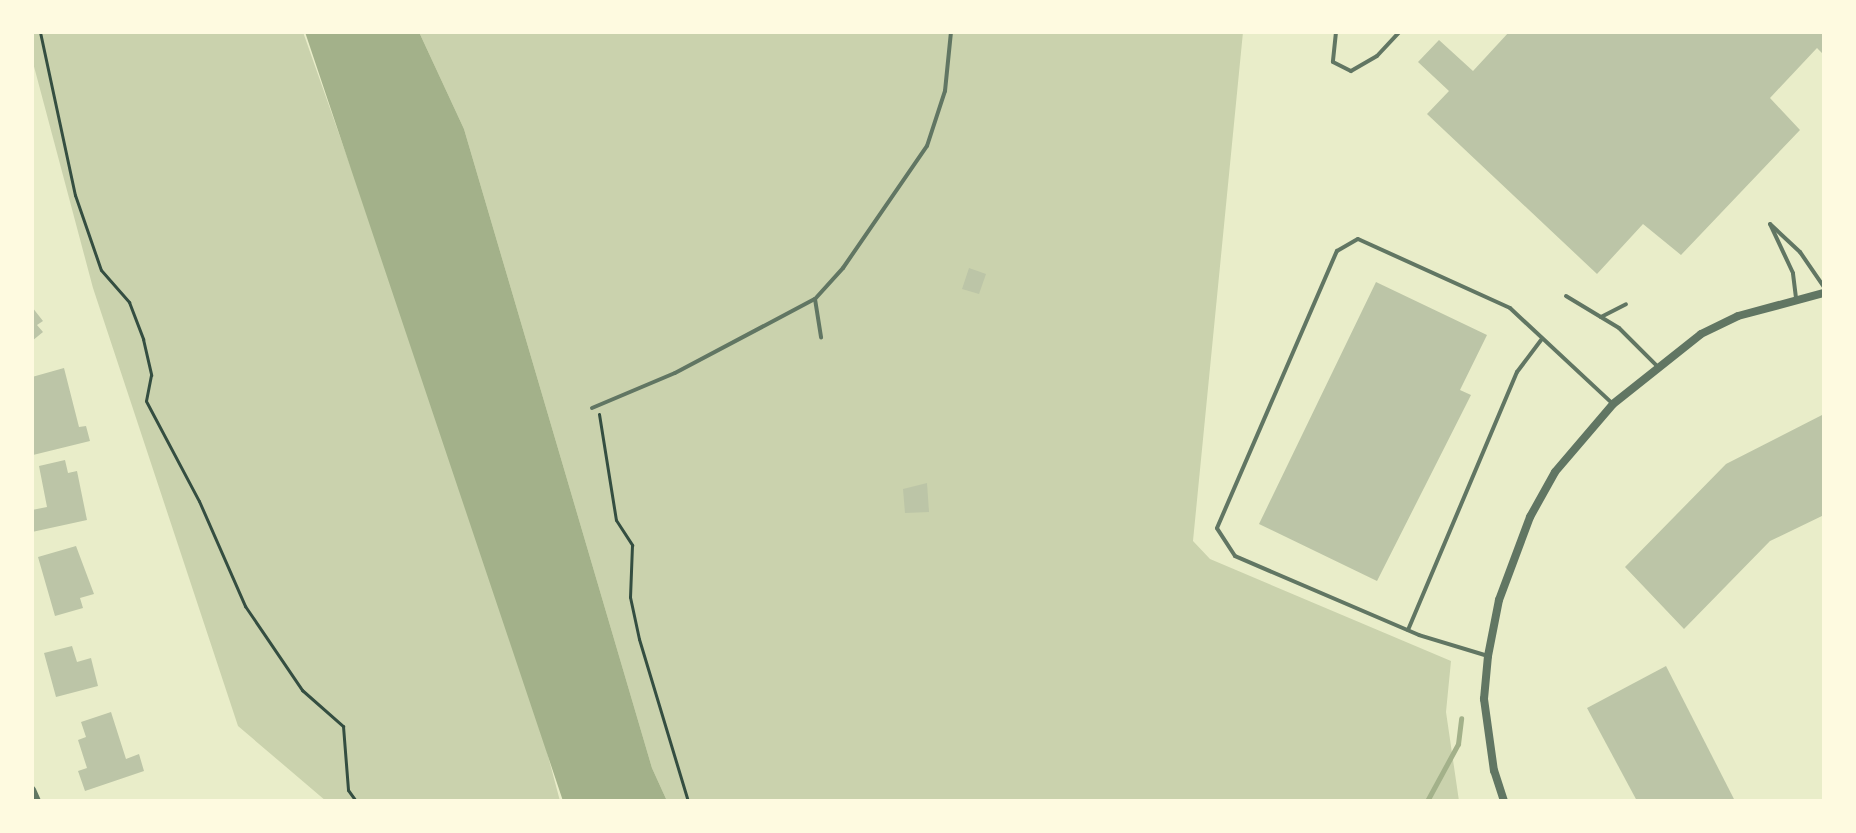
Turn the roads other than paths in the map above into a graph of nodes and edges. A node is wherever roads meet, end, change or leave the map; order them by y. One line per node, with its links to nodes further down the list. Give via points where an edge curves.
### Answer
1 (951, 32): 8 (lane, via 945,91 927,146 843,268)
2 (1336, 32): 3 (lane, via 1333,62 1351,71 1377,56)
3 (1399, 32)
4 (1824, 287): 7 (lane, via 1800,252 1770,224 1793,273)
5 (1824, 293): 7 (street)
6 (1566, 296): 10 (lane)
7 (1796, 298): 13 (street, via 1701,334)
8 (815, 299): 11 (lane); 15 (lane, via 675,373)
9 (1626, 304): 10 (lane)
10 (1601, 317): 13 (lane)
11 (821, 338)
12 (1541, 340): 14 (lane); 16 (lane, via 1517,372); 16 (lane, via 1510,308 1358,239 1337,251 1217,528 1235,556)
13 (1657, 366): 14 (street)
14 (1613, 404): 17 (street, via 1555,472 1530,517 1499,600)
15 (592, 408)
16 (1408, 630): 17 (lane)
17 (1488, 656): 20 (street, via 1484,699 1494,771)
18 (32, 790): 19 (street)
19 (37, 801)
20 (1504, 801)

